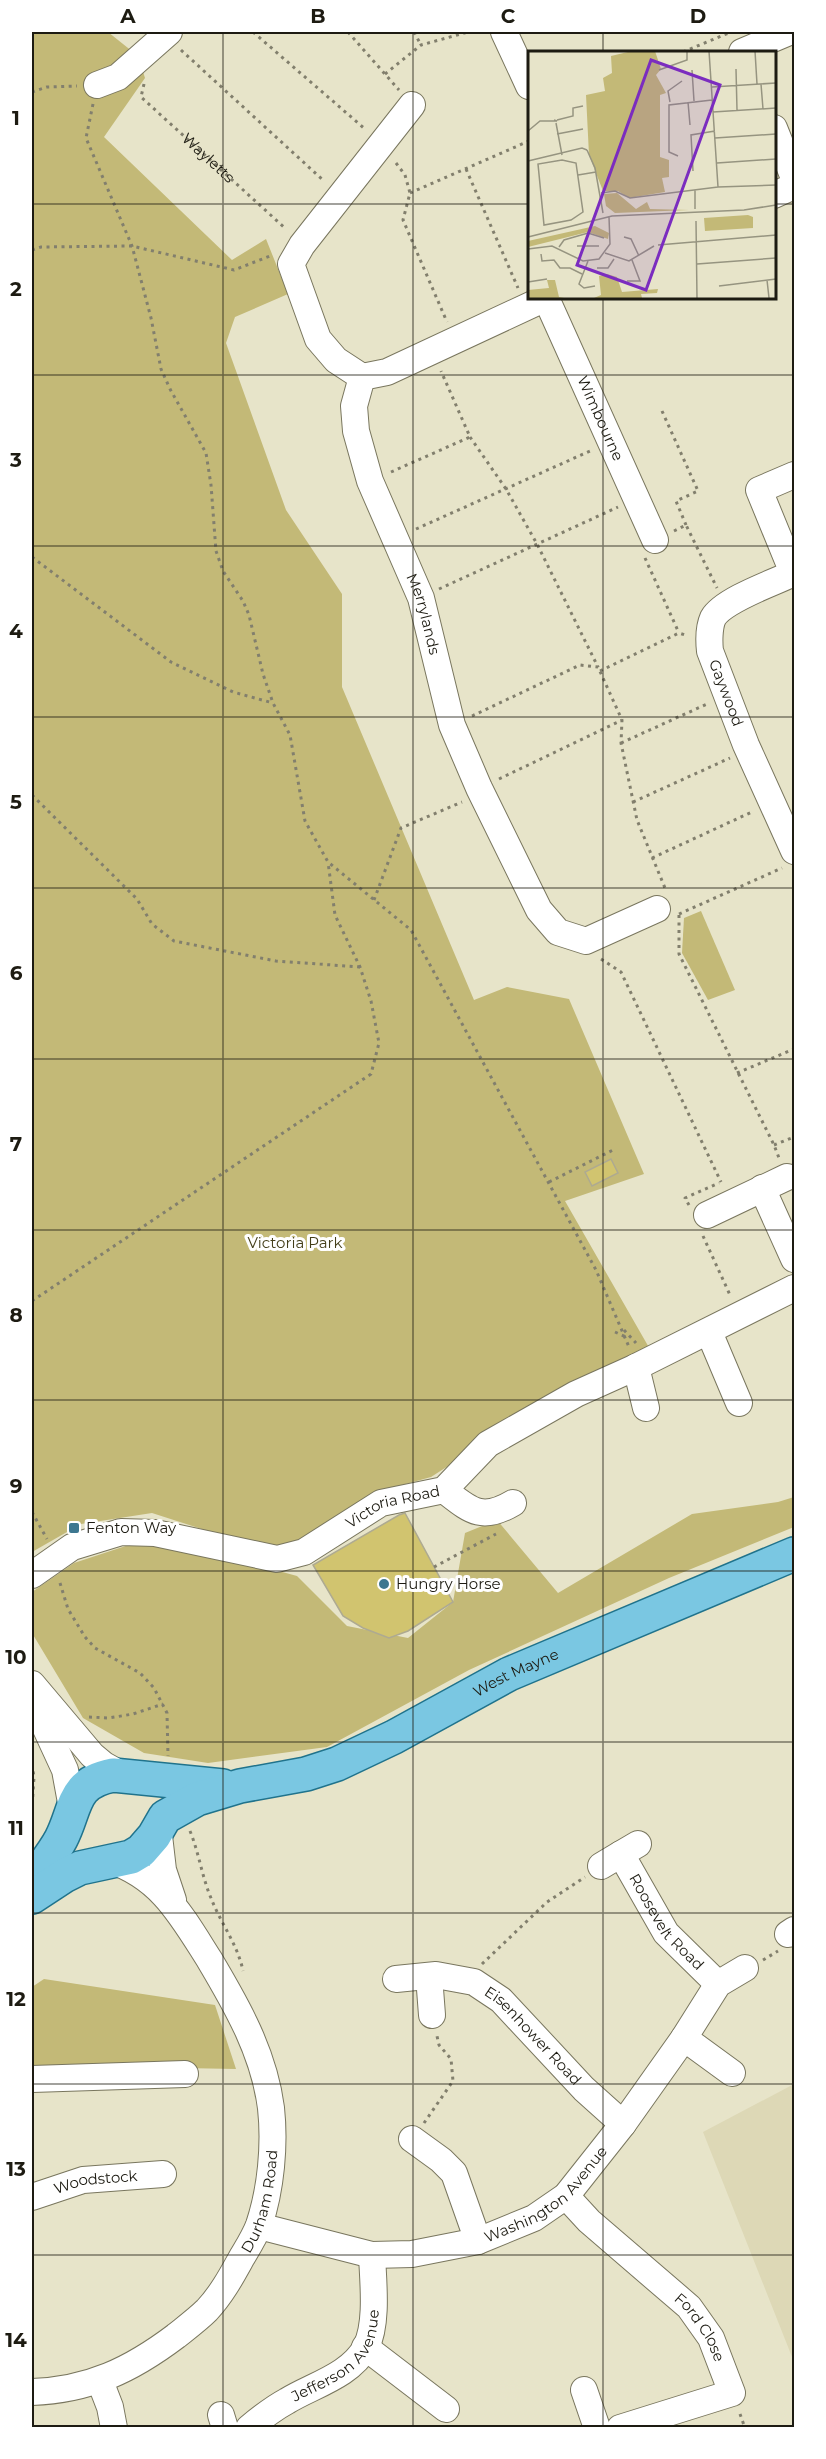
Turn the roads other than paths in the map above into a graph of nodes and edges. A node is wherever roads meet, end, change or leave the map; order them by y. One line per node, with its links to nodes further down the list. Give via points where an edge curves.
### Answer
1 (504, 32): 8 (street)
2 (731, 32): 5 (street)
3 (789, 32): 6 (street)
4 (167, 34): 7 (street, via 139,60)
5 (741, 51)
6 (744, 51)
7 (107, 81)
8 (528, 84)
9 (412, 105): 15 (street, via 296,254 318,339 336,360)
10 (775, 131): 11 (street)
11 (795, 178)
12 (795, 186): 13 (street)
13 (775, 195)
14 (540, 300): 15 (street, via 387,372); 17 (street, Wimbourne, via 611,441)
15 (362, 378): 20 (street, Merrylands, via 354,406 356,430 370,481 421,598 452,725 539,910 558,932 586,941)
16 (795, 475): 18 (street, via 759,490)
17 (655, 540)
18 (794, 573): 19 (street, Gaywood, via 726,605 713,618 709,642 726,695 772,803)
19 (789, 860)
20 (670, 907)
21 (782, 1166): 22 (street)
22 (762, 1188): 23 (street); 24 (street)
23 (699, 1218)
24 (795, 1258)
25 (795, 1288): 26 (street, Victoria Road)
26 (709, 1332): 27 (street, Victoria Road); 28 (street)
27 (636, 1367): 29 (street); 30 (street, Victoria Road, via 576,1394 488,1444)
28 (739, 1403)
29 (646, 1408)
30 (444, 1490): 31 (street, via 472,1512 498,1512); 33 (street, Victoria Road, via 381,1503 304,1552 277,1559 155,1533 121,1532 72,1547)
31 (513, 1503)
32 (795, 1554): 37 (main road, West Mayne, via 509,1674 358,1755 306,1774)
33 (32, 1575)
34 (32, 1684): 36 (street, via 92,1755)
35 (32, 1698): 38 (street, via 65,1770)
36 (124, 1776): 37 (main road, West Mayne); 38 (main road, West Mayne, via 100,1777 89,1783); 39 (main road, via 144,1785 152,1794 159,1813)
37 (240, 1786): 39 (main road, West Mayne, via 182,1806)
38 (72, 1808): 41 (main road, via 73,1823 84,1846); 42 (main road, West Mayne, via 60,1840)
39 (158, 1827): 41 (main road, West Mayne, via 141,1851 131,1857); 44 (street, Durham Road, via 163,1870)
40 (620, 1855): 48 (street, Roosevelt Road, via 666,1933)
41 (109, 1860): 43 (main road, West Mayne, via 80,1868); 44 (street, Durham Road, via 151,1881)
42 (32, 1882)
43 (32, 1897)
44 (175, 1906): 59 (street, Durham Road, via 230,1994 256,2046 265,2077 271,2109 272,2155)
45 (745, 1968): 48 (street, Washington Avenue)
46 (429, 1976): 47 (street, Eisenhower Road); 49 (street); 54 (street, Eisenhower Road, via 474,1982 501,2000 584,2089)
47 (396, 1979)
48 (718, 1984): 50 (street, Washington Avenue)
49 (432, 2015)
50 (684, 2038): 52 (street); 54 (street, Washington Avenue)
51 (185, 2073): 53 (street)
52 (732, 2073)
53 (32, 2079)
54 (623, 2124): 57 (street, Washington Avenue)
55 (412, 2139): 60 (street, via 454,2174)
56 (163, 2174): 58 (street, Woodstock, via 83,2180)
57 (566, 2196): 60 (street, Washington Avenue, via 534,2218); 70 (street, Ford Close, via 589,2221 689,2307 711,2338 732,2393)
58 (32, 2197)
59 (259, 2226): 61 (street, Washington Avenue); 63 (street, Durham Road, via 230,2279 207,2310 156,2350)
60 (478, 2241): 61 (street, Washington Avenue, via 412,2254)
61 (372, 2255): 62 (street, Jefferson Avenue, via 371,2329)
62 (366, 2347): 66 (street); 68 (street, Jefferson Avenue, via 343,2373 284,2402)
63 (100, 2381): 65 (street, Durham Road); 67 (street)
64 (584, 2390): 69 (street)
65 (32, 2392)
66 (446, 2409)
67 (114, 2427)
68 (249, 2427)
69 (597, 2427)
70 (620, 2427)

